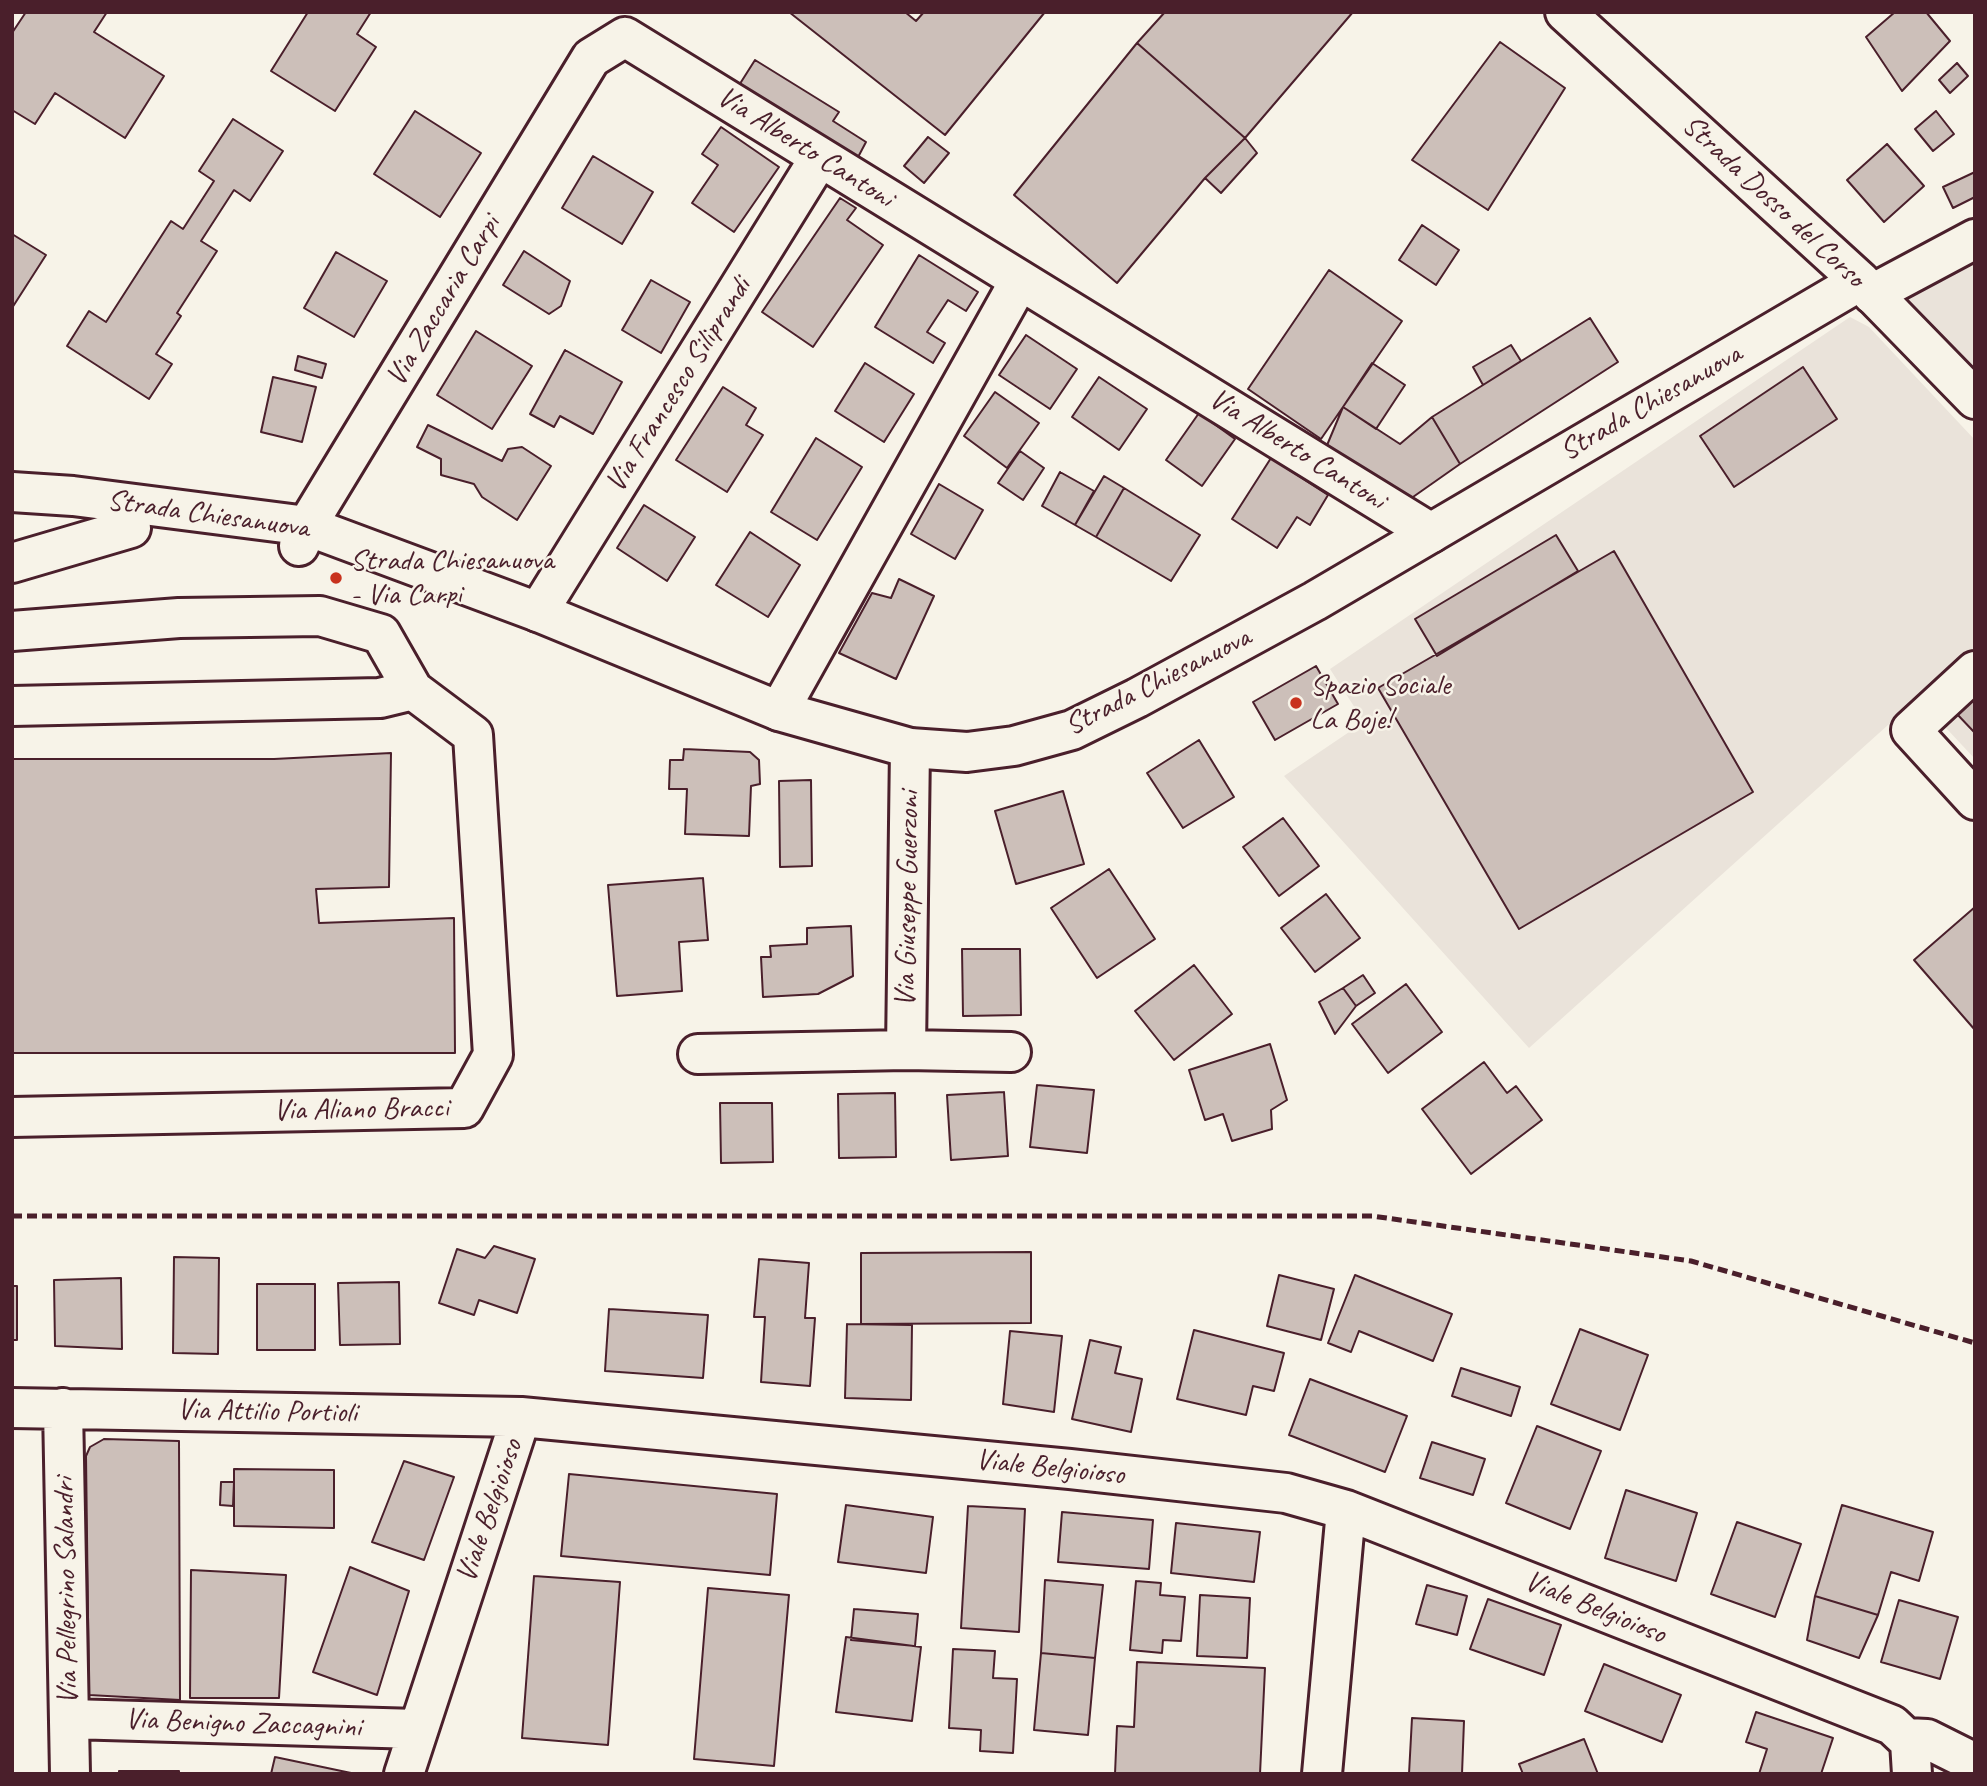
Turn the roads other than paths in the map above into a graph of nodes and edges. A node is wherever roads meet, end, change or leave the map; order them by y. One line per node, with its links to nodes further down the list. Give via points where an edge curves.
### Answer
1 (1564, 12): 6 (street, Strada Dosso del Corso)
2 (591, 58): 3 (street, Via Alberto Cantoni, via 625,37); 12 (street, Via Zaccaria Carpi)
3 (820, 157): 5 (street, Via Alberto Cantoni); 14 (street, Via Francesco Siliprandi)
4 (1975, 239): 6 (street, Strada Chiesanuova)
5 (1020, 280): 11 (street, Via Alberto Cantoni); 19 (street)
6 (1866, 288): 7 (street, Strada Dosso del Corso); 11 (street, Strada Chiesanuova)
7 (1975, 399)
8 (12, 492): 12 (street, Strada Chiesanuova, via 73,496)
9 (12, 516): 10 (street, Strada Chiesanuova)
10 (131, 528): 12 (street, Strada Chiesanuova, via 244,537); 13 (street)
11 (1431, 533): 20 (street, Strada Chiesanuova, via 1072,730 1014,746 967,752)
12 (303, 536): 14 (street, Strada Chiesanuova, via 398,561)
13 (12, 563)
14 (538, 612): 19 (street, Strada Chiesanuova)
15 (12, 631): 17 (street, Via Aliano Bracci, via 180,618 320,616 381,634)
16 (1975, 671): 21 (street, via 1911,730)
17 (412, 690): 18 (street, via 380,698); 25 (street, Via Aliano Bracci, via 473,735 492,1055 464,1108)
18 (12, 706)
19 (779, 710): 20 (street, Strada Chiesanuova)
20 (911, 748): 22 (street, Via Giuseppe Guerzoni)
21 (1975, 800)
22 (906, 1050): 23 (street, Via Giuseppe Guerzoni); 24 (street, Via Giuseppe Guerzoni)
23 (1011, 1052)
24 (698, 1054)
25 (12, 1117)
26 (12, 1408): 27 (street, Via Attilio Portioli)
27 (63, 1408): 28 (street, Via Attilio Portioli); 30 (street, Via Pellegrino Salandri)
28 (522, 1418): 29 (street, Viale Belgioioso, via 1273,1491); 31 (street, Viale Belgioioso)
29 (1346, 1510): 32 (street, Viale Belgioioso, via 1892,1725); 36 (street)
30 (70, 1719): 31 (street, Via Benigno Zaccagnini); 34 (street, Via Pellegrino Salandri)
31 (417, 1729): 35 (street, Viale Belgioioso)
32 (1910, 1762): 33 (street, Viale Belgioioso, via 1927,1739)
33 (1974, 1763)
34 (70, 1774)
35 (404, 1774)
36 (1322, 1774)

